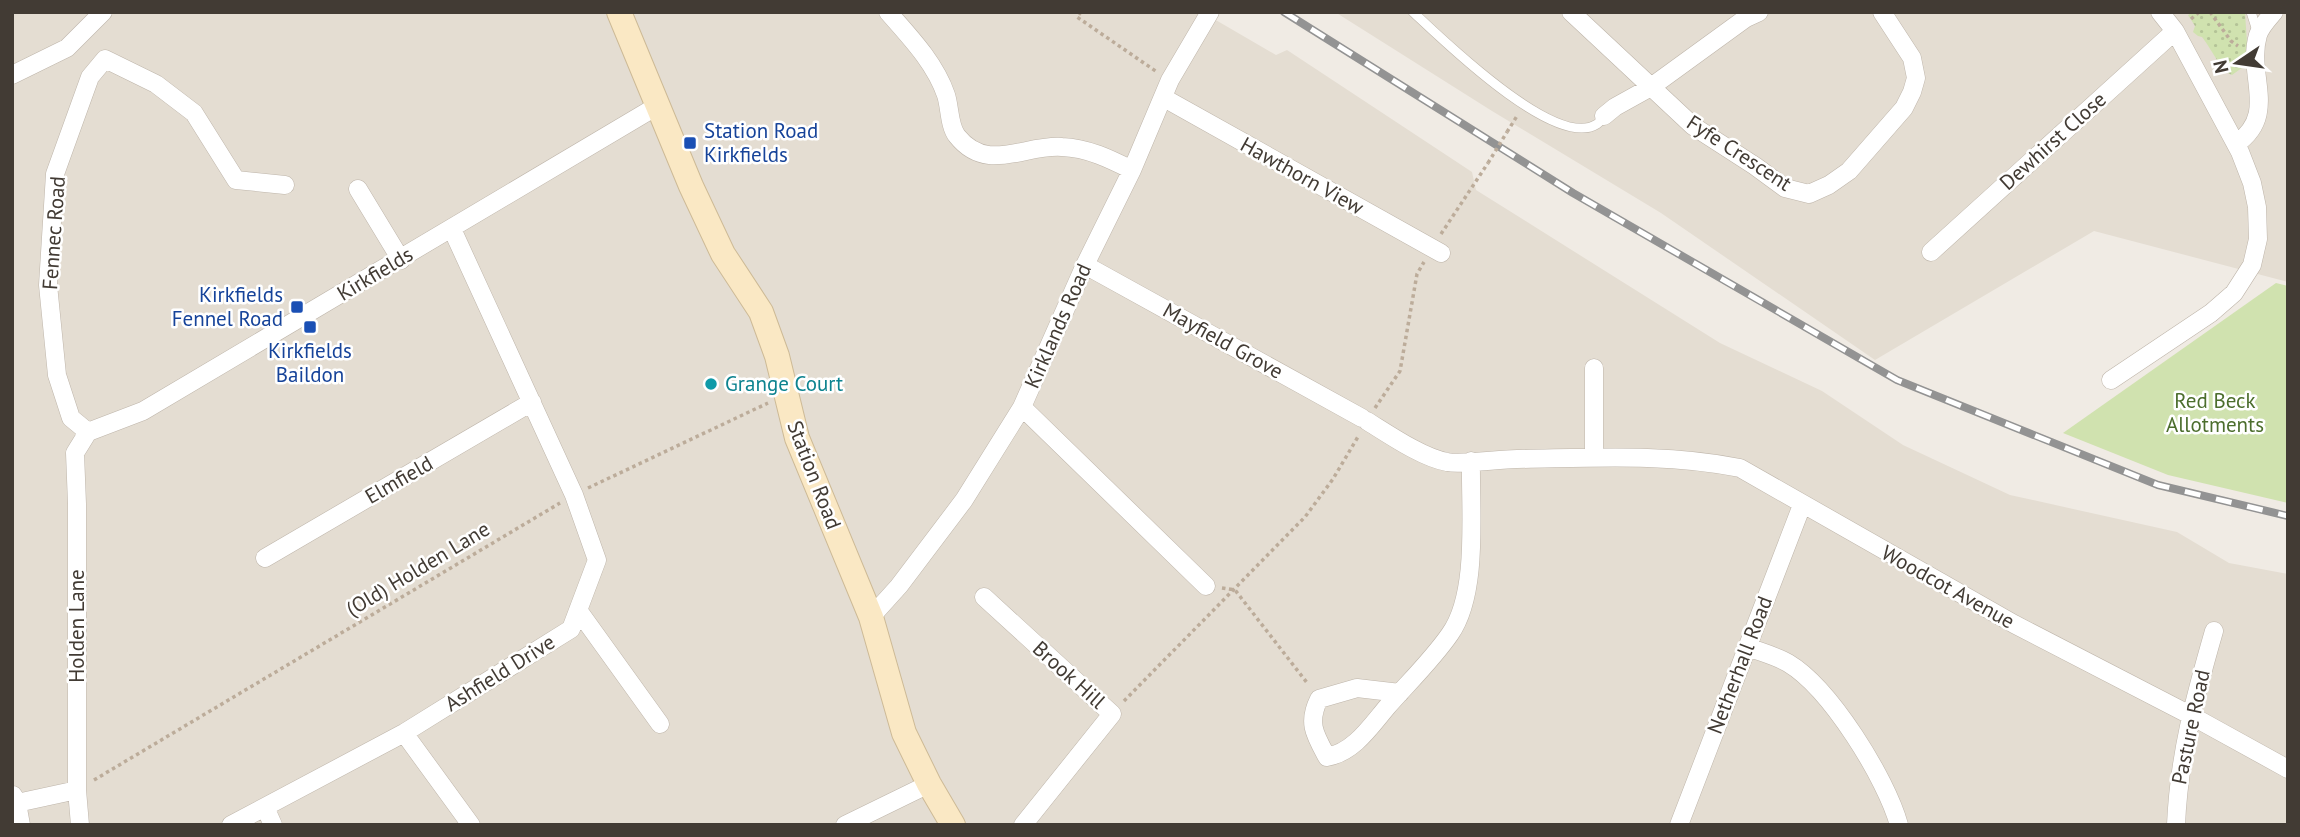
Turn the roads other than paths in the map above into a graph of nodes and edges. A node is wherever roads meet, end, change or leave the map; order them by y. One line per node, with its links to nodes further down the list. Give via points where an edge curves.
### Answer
1 (103, 12): 14 (street, via 67,48)
2 (619, 12): 17 (street, Station Road)
3 (888, 12): 20 (street, via 922,52 946,94 956,135 973,149 989,156 1061,146 1099,154)
4 (1210, 12): 16 (street, Kirklands Road)
5 (1413, 12): 18 (lane, via 1496,87 1525,105 1568,127 1596,125)
6 (1571, 12): 15 (street, Fyfe Crescent)
7 (1759, 12): 15 (street)
8 (1882, 12): 15 (street, Fyfe Crescent, via 1912,58 1916,78 1912,92 1904,108 1849,171 1809,194 1785,188 1693,126)
9 (2160, 12): 12 (street)
10 (2252, 12): 13 (lane)
11 (2274, 12): 13 (street)
12 (2175, 31): 19 (street); 24 (street, Dewhirst Close)
13 (2257, 44): 19 (street, via 2257,122)
14 (12, 75)
15 (1651, 87): 18 (street)
16 (1167, 89): 20 (street, Kirklands Road); 25 (street, Hawthorn View)
17 (657, 106): 23 (street, Kirkfields); 41 (street, Station Road, via 723,254 761,312 797,439)
18 (1604, 116)
19 (2236, 144): 29 (street, via 2257,207 2258,239 2252,265 2234,293 2211,313)
20 (1132, 170): 27 (street, Kirklands Road)
21 (285, 185): 33 (street, Fennec Road, via 236,180 194,113 156,84 105,59 90,77 55,174 48,285 57,375 71,418)
22 (358, 189): 26 (street)
23 (452, 229): 26 (street, Kirkfields); 30 (street, Ashfield Drive)
24 (1931, 251)
25 (1439, 252)
26 (401, 260): 33 (street, Kirkfields, via 143,411)
27 (1085, 265): 31 (street, Kirklands Road); 32 (street, Mayfield Grove)
28 (1594, 368): 34 (street)
29 (2111, 380)
30 (532, 402): 37 (street, Elmfield); 40 (street, Ashfield Drive, via 597,560)
31 (1022, 407): 38 (street); 41 (street, Kirklands Road, via 964,500)
32 (1364, 419): 35 (street, Woodcot Avenue, via 1406,445 1447,462)
33 (88, 432): 50 (street, Holden Lane, via 75,453)
34 (1594, 457): 35 (street, Woodcot Avenue); 36 (street, Woodcot Avenue, via 1700,460 1740,468)
35 (1471, 461): 44 (street, via 1469,583 1464,606 1451,633)
36 (1802, 505): 43 (street, Netherhall Road); 45 (street, Woodcot Avenue, via 2014,624)
37 (265, 558)
38 (1206, 586)
39 (984, 597): 60 (street, Brook Hill, via 1112,714)
40 (578, 610): 46 (street); 47 (street, Ashfield Drive, via 571,629)
41 (871, 617): 49 (street, Station Road, via 904,733)
42 (2214, 631): 45 (street, Pasture Road)
43 (1748, 647): 61 (street, Netherhall Road); 62 (street, via 1787,663 1811,681 1856,738)
44 (1400, 693): 44 (street, via 1355,743 1327,765 1312,713 1319,699 1357,688)
45 (2190, 715): 48 (street, Woodcot Avenue); 63 (street, Pasture Road)
46 (660, 724)
47 (404, 733): 52 (street, Ashfield Drive); 57 (street)
48 (2288, 769)
49 (929, 783): 58 (street); 59 (street, Station Road)
50 (77, 790): 51 (street); 54 (street, Holden Lane)
51 (15, 798): 53 (street)
52 (265, 807): 55 (street, Ashfield Drive); 56 (street)
53 (21, 825)
54 (80, 825)
55 (231, 825)
56 (273, 825)
57 (471, 825)
58 (845, 825)
59 (953, 825)
60 (1023, 825)
61 (1679, 825)
62 (1899, 825)
63 (2176, 825)

